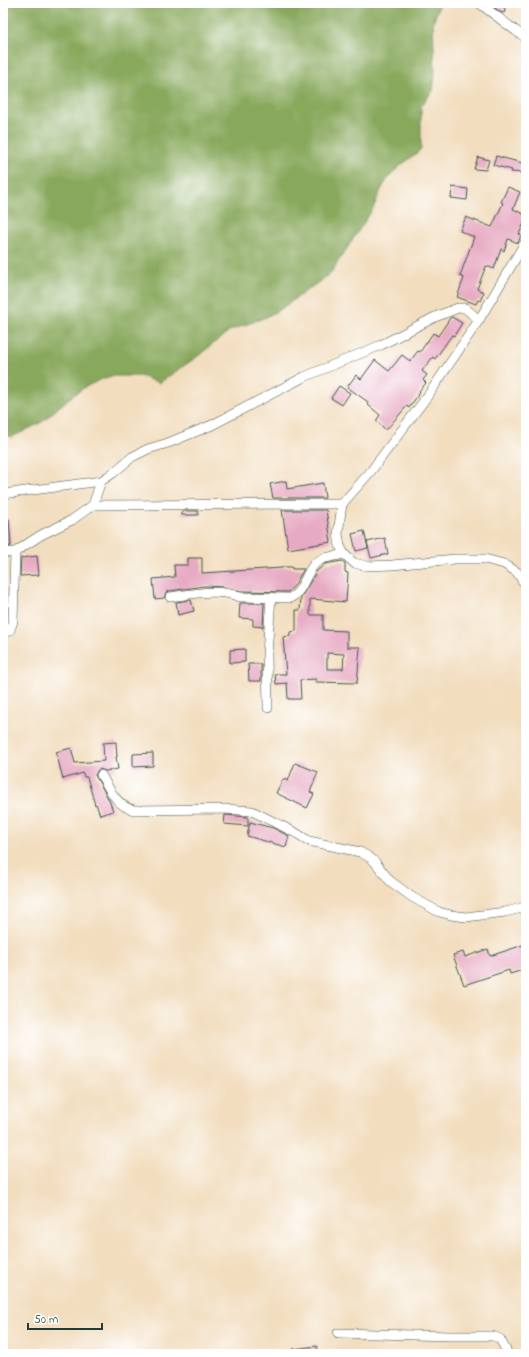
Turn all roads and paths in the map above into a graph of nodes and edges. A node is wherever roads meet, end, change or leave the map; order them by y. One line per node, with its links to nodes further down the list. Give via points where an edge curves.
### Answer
1 (479, 3): 2 (street)
2 (526, 38)
3 (526, 241): 4 (street)
4 (479, 320): 5 (street, via 465,308 458,308 435,317 380,345 304,377 212,425 148,449 132,457); 7 (street, via 429,394 371,471)
5 (101, 481): 6 (street); 8 (street)
6 (3, 494)
7 (342, 504): 8 (street); 11 (street, via 338,534)
8 (93, 505): 9 (street, via 72,520 41,535)
9 (15, 552): 10 (street); 15 (street, via 13,621 10,630)
10 (3, 553)
11 (344, 554): 12 (street, via 354,563 367,566 485,559 504,564 517,572); 14 (street, via 322,559 314,564 293,596)
12 (526, 586)
13 (170, 597): 14 (street, via 216,592 240,597)
14 (271, 597): 16 (street, via 267,654)
15 (3, 634)
16 (268, 708)
17 (100, 775): 18 (street, via 117,802 127,809 252,811 309,841 360,852 375,862 400,889 439,912 466,917)
18 (526, 907)
19 (338, 1333): 20 (street, via 493,1336 500,1339)
20 (508, 1354)

